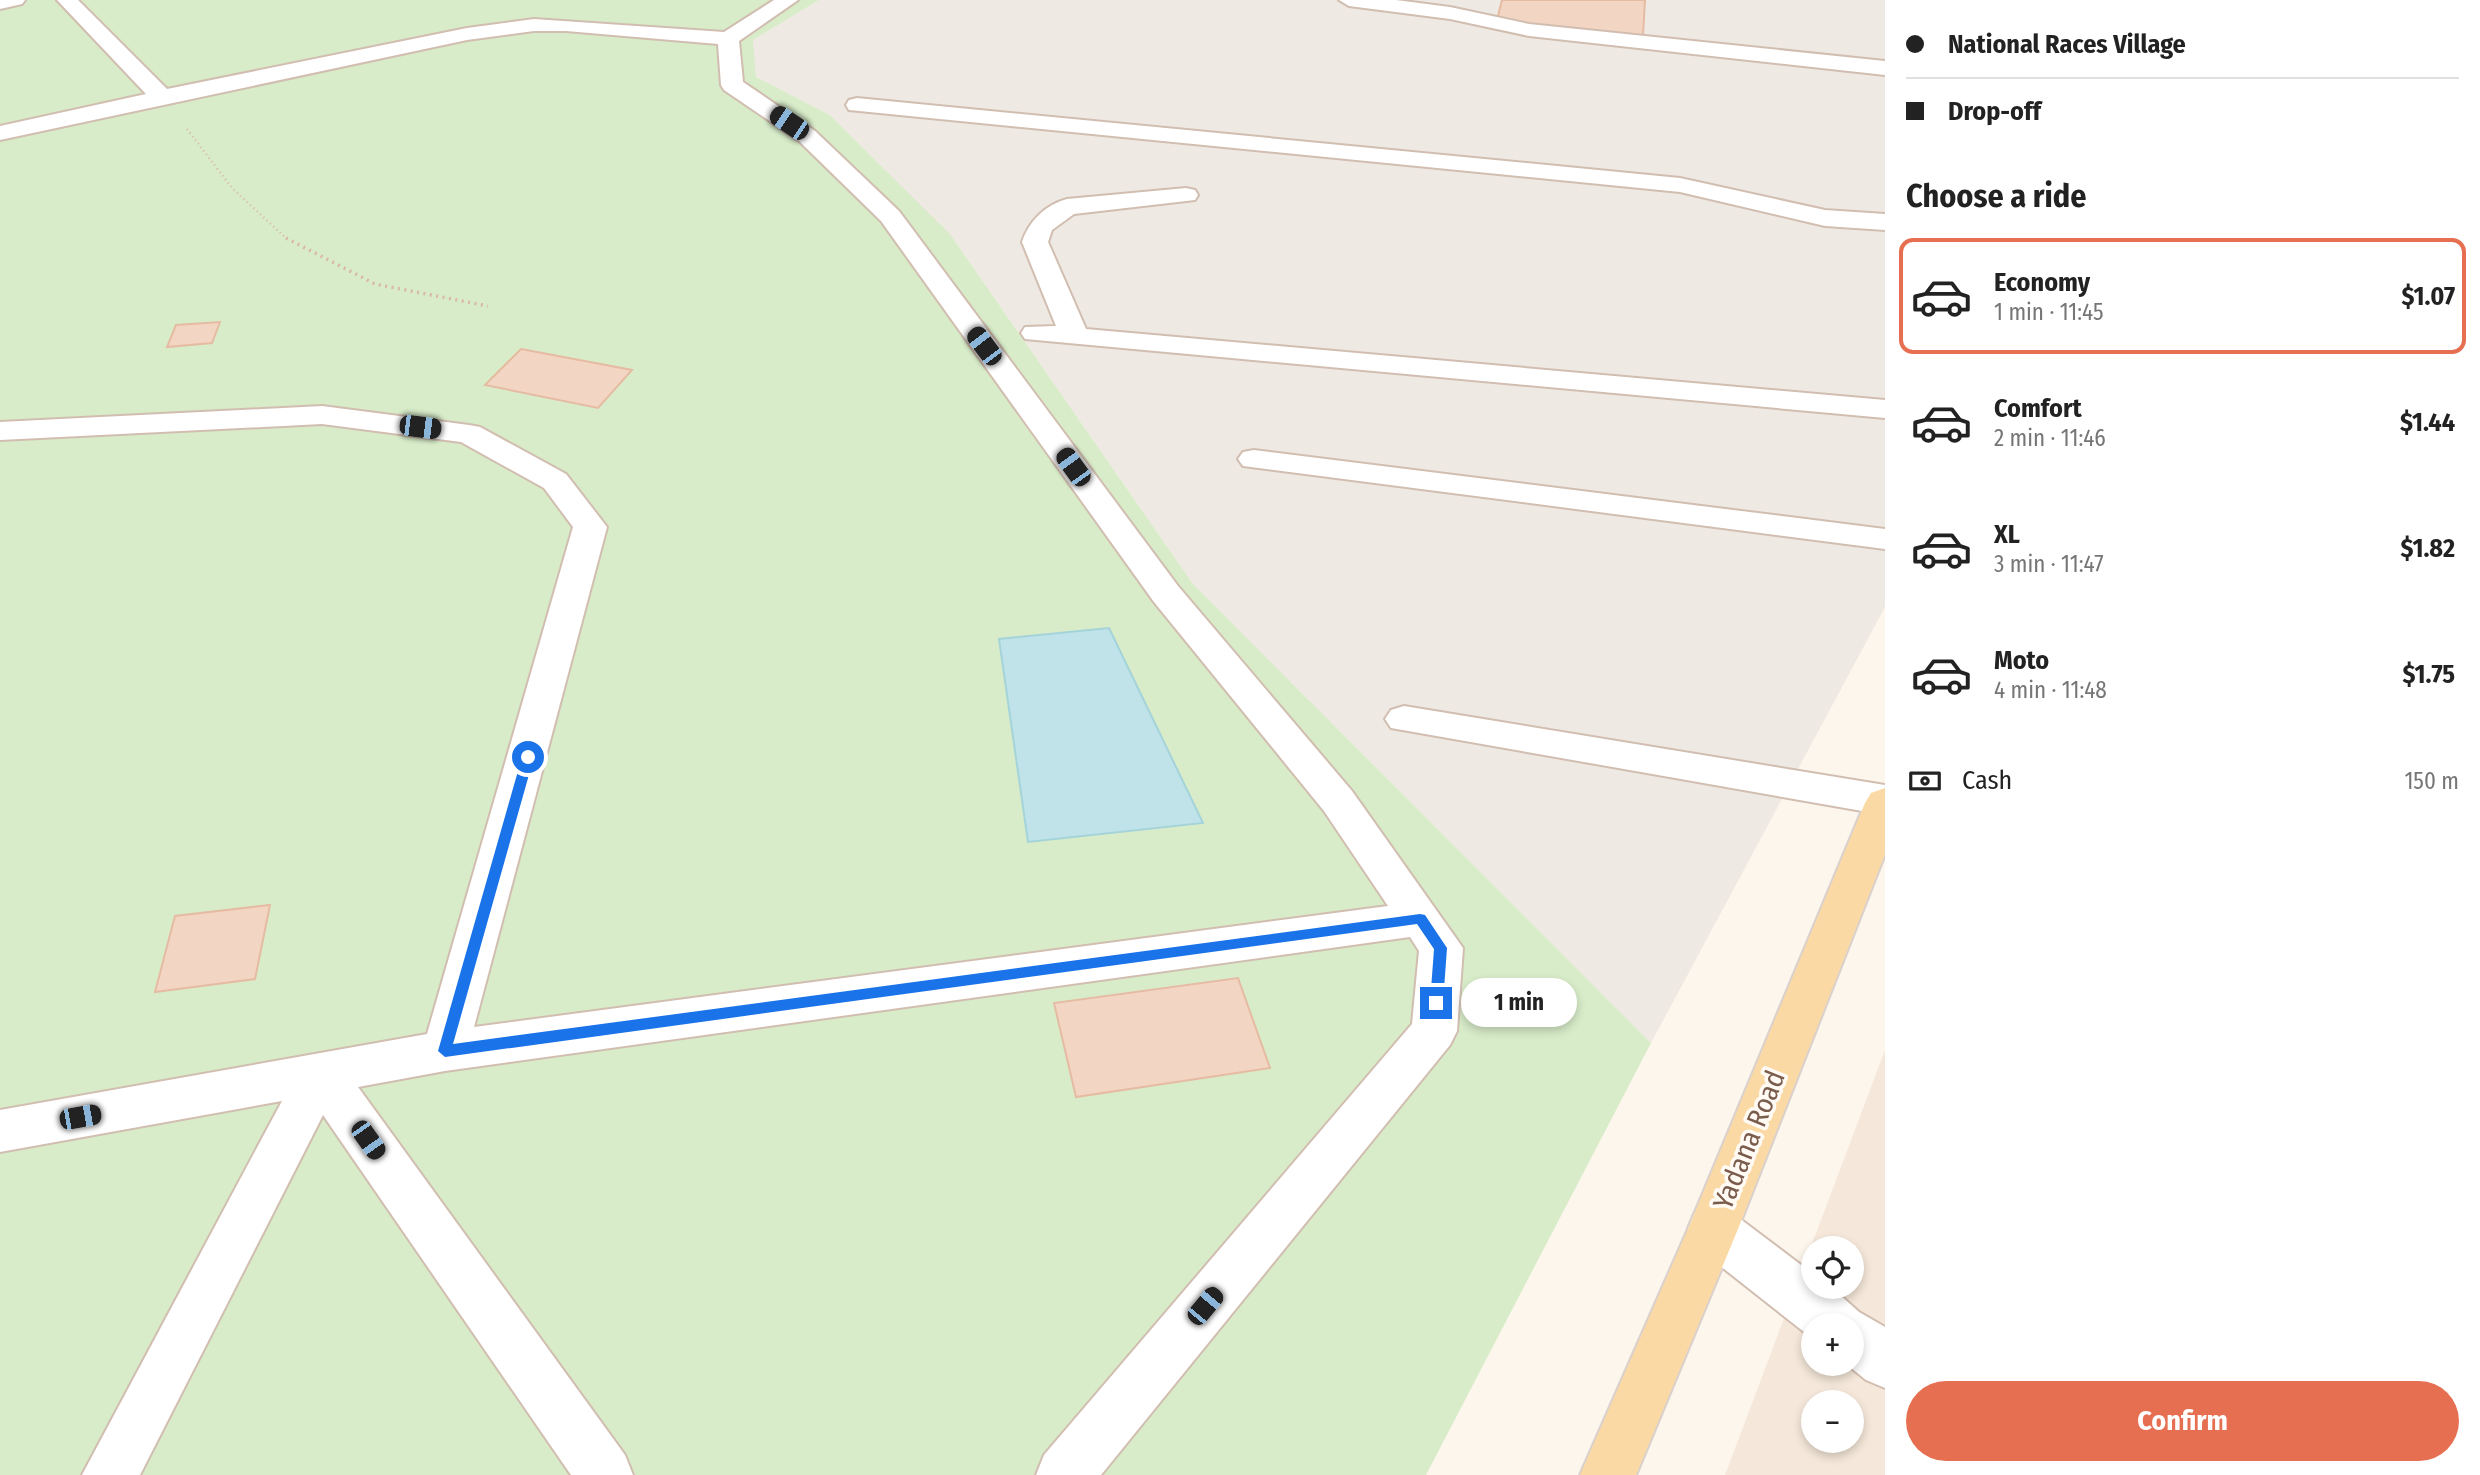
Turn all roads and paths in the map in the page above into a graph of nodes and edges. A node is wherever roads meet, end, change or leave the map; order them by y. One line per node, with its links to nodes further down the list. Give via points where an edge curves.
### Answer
1 (15, 0): 5 (street)
2 (67, 0): 8 (street)
3 (788, 0): 6 (street)
4 (1349, 0): 7 (street, via 1450,13 1529,30)
5 (0, 3)
6 (728, 39): 8 (street, via 534,25 467,34); 22 (street, via 732,85 807,136 890,216 1166,594 1338,800)
7 (1885, 68)
8 (162, 97): 10 (street); 13 (path, via 232,188 291,242 375,284)
9 (857, 105): 12 (street, via 1680,185 1825,218)
10 (0, 133)
11 (1186, 195): 15 (street, via 1067,207 1040,226 1035,242)
12 (1885, 222)
13 (488, 306)
14 (1035, 333): 15 (street)
15 (1075, 337): 16 (street)
16 (1885, 409)
17 (0, 431): 23 (street, via 322,415 468,433 555,481 590,527)
18 (1254, 459): 19 (street)
19 (1885, 539)
20 (1404, 719): 21 (street)
21 (1885, 802): 26 (main road, Yadana Road)
22 (1420, 919): 23 (street); 32 (street, via 1441,948 1434,1031)
23 (445, 1051): 24 (street)
24 (321, 1073): 25 (street); 30 (street); 31 (street)
25 (0, 1131)
26 (1713, 1229): 27 (street); 33 (main road, Yadana Road)
27 (1822, 1313)
28 (1864, 1344): 29 (street)
29 (1885, 1361)
30 (110, 1475)
31 (605, 1475)
32 (1064, 1475)
33 (1608, 1475)

